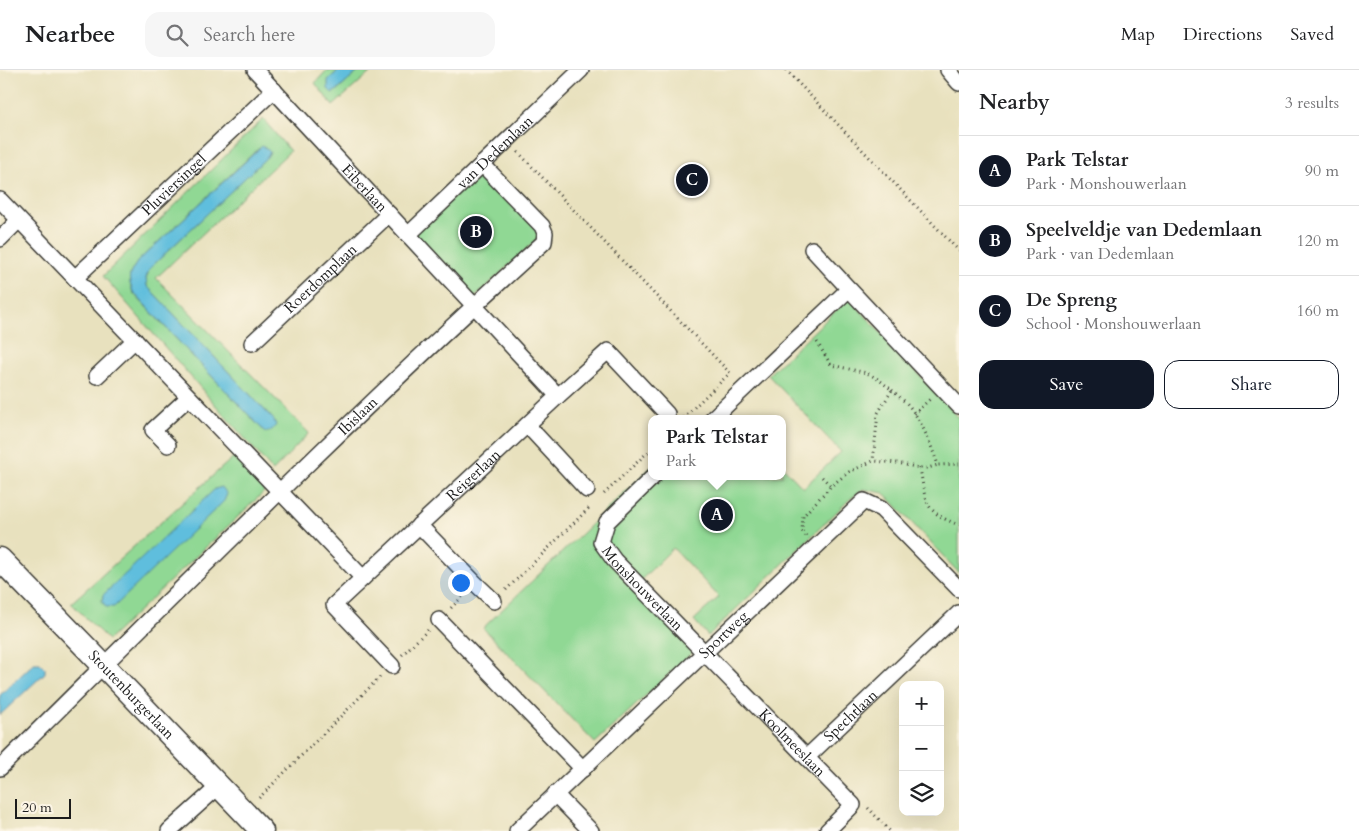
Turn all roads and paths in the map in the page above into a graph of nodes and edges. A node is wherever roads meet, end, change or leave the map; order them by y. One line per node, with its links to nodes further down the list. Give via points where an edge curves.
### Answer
1 (255, 70): 6 (street, Eiberlaan)
2 (581, 70): 7 (street, van Dedemlaan)
3 (786, 70): 15 (path)
4 (948, 70): 5 (street)
5 (959, 83)
6 (274, 90): 10 (street, Eiberlaan); 16 (street, Pluviersingel)
7 (507, 140): 8 (street, van Dedemlaan); 30 (path, via 730,373)
8 (482, 164): 12 (street, van Dedemlaan); 18 (street, Ibislaan, via 542,226 545,233 544,242)
9 (0, 200): 11 (street)
10 (389, 214): 12 (street, Eiberlaan); 21 (street, Roerdomplaan)
11 (19, 220): 13 (street); 16 (street)
12 (408, 235): 18 (street, Eiberlaan)
13 (0, 239)
14 (812, 249): 17 (street)
15 (959, 251)
16 (75, 278): 20 (street)
17 (849, 288): 19 (street); 23 (street)
18 (474, 306): 25 (street); 42 (street, Ibislaan)
19 (807, 328): 24 (path, via 831,365 867,373); 31 (street)
20 (135, 340): 22 (street); 26 (street)
21 (252, 343)
22 (98, 376)
23 (942, 388): 27 (street); 29 (path)
24 (892, 390): 29 (path); 35 (path, via 878,413)
25 (558, 396): 28 (street, Reigerlaan, via 608,351); 32 (street, Reigerlaan)
26 (189, 397): 33 (street, via 153,430); 42 (street)
27 (959, 406)
28 (667, 414)
29 (914, 414): 37 (path, via 931,443)
30 (686, 415)
31 (716, 415)
32 (527, 425): 43 (street); 45 (street, Reigerlaan)
33 (168, 445)
34 (648, 452): 44 (path)
35 (873, 461): 38 (path); 41 (path, via 849,472)
36 (959, 464): 37 (path)
37 (938, 465): 38 (path)
38 (920, 468): 46 (path, via 926,500 933,512)
39 (822, 476): 41 (path)
40 (650, 480): 55 (street, Monshouwerlaan, via 607,522 601,542 614,560)
41 (831, 486): 47 (path, via 803,516 802,531)
42 (280, 492): 49 (street); 56 (street, Ibislaan)
43 (592, 495): 52 (path)
44 (603, 495)
45 (419, 525): 49 (street, Reigerlaan); 50 (street)
46 (959, 525)
47 (816, 546): 51 (street, Sportweg, via 864,500 881,509); 55 (street, Sportweg)
48 (0, 559): 56 (street, Stoutenburgerlaan)
49 (363, 578): 57 (street, Reigerlaan, via 334,605)
50 (475, 583): 52 (street); 54 (path)
51 (959, 589)
52 (494, 602)
53 (959, 613): 58 (street, Spechtlaan)
54 (438, 620): 57 (path); 60 (street)
55 (705, 652): 58 (street, Koolmeeslaan); 60 (street, Sportweg)
56 (104, 666): 59 (street, Ibislaan); 61 (street, Stoutenburgerlaan)
57 (392, 666): 64 (path)
58 (807, 757): 63 (street, Koolmeeslaan)
59 (0, 768)
60 (583, 769): 62 (street, Sportweg)
61 (219, 786): 64 (street, Stoutenburgerlaan); 65 (street)
62 (556, 794): 67 (street, Sportweg); 68 (street)
63 (853, 805): 69 (street); 70 (path, via 860,800)
64 (244, 812): 66 (street, Stoutenburgerlaan)
65 (170, 831)
66 (262, 831)
67 (517, 831)
68 (591, 831)
69 (827, 831)
70 (890, 831)

